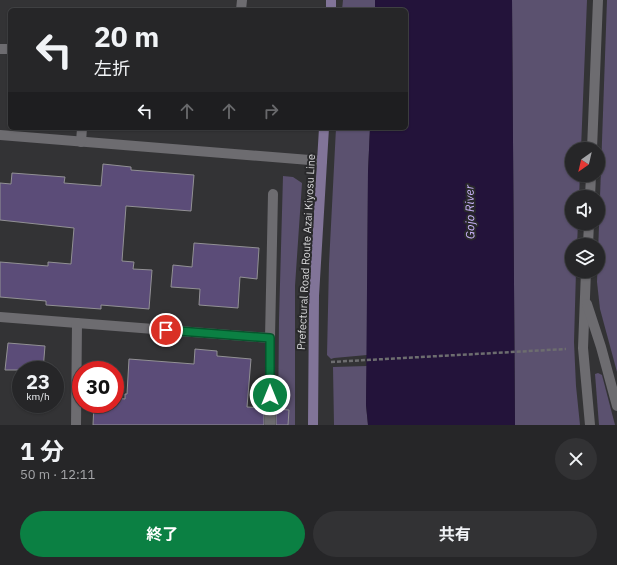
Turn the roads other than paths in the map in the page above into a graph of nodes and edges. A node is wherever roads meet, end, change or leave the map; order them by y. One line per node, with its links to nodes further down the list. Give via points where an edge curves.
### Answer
1 (598, 0): 6 (street)
2 (82, 130): 5 (street)
3 (324, 130): 7 (main road, Prefectural Road Route Azai Kiyosu Line)
4 (0, 135): 5 (street)
5 (81, 142): 7 (street)
6 (592, 142)
7 (322, 161): 17 (main road, Prefectural Road Route Azai Kiyosu Line, via 314,296)
8 (273, 194): 13 (street)
9 (586, 278): 10 (street)
10 (585, 297): 14 (street); 18 (street, via 583,348)
11 (0, 317): 12 (street)
12 (77, 323): 13 (street); 15 (street)
13 (270, 338): 16 (street)
14 (617, 406)
15 (76, 425)
16 (270, 425)
17 (313, 425)
18 (590, 425)

